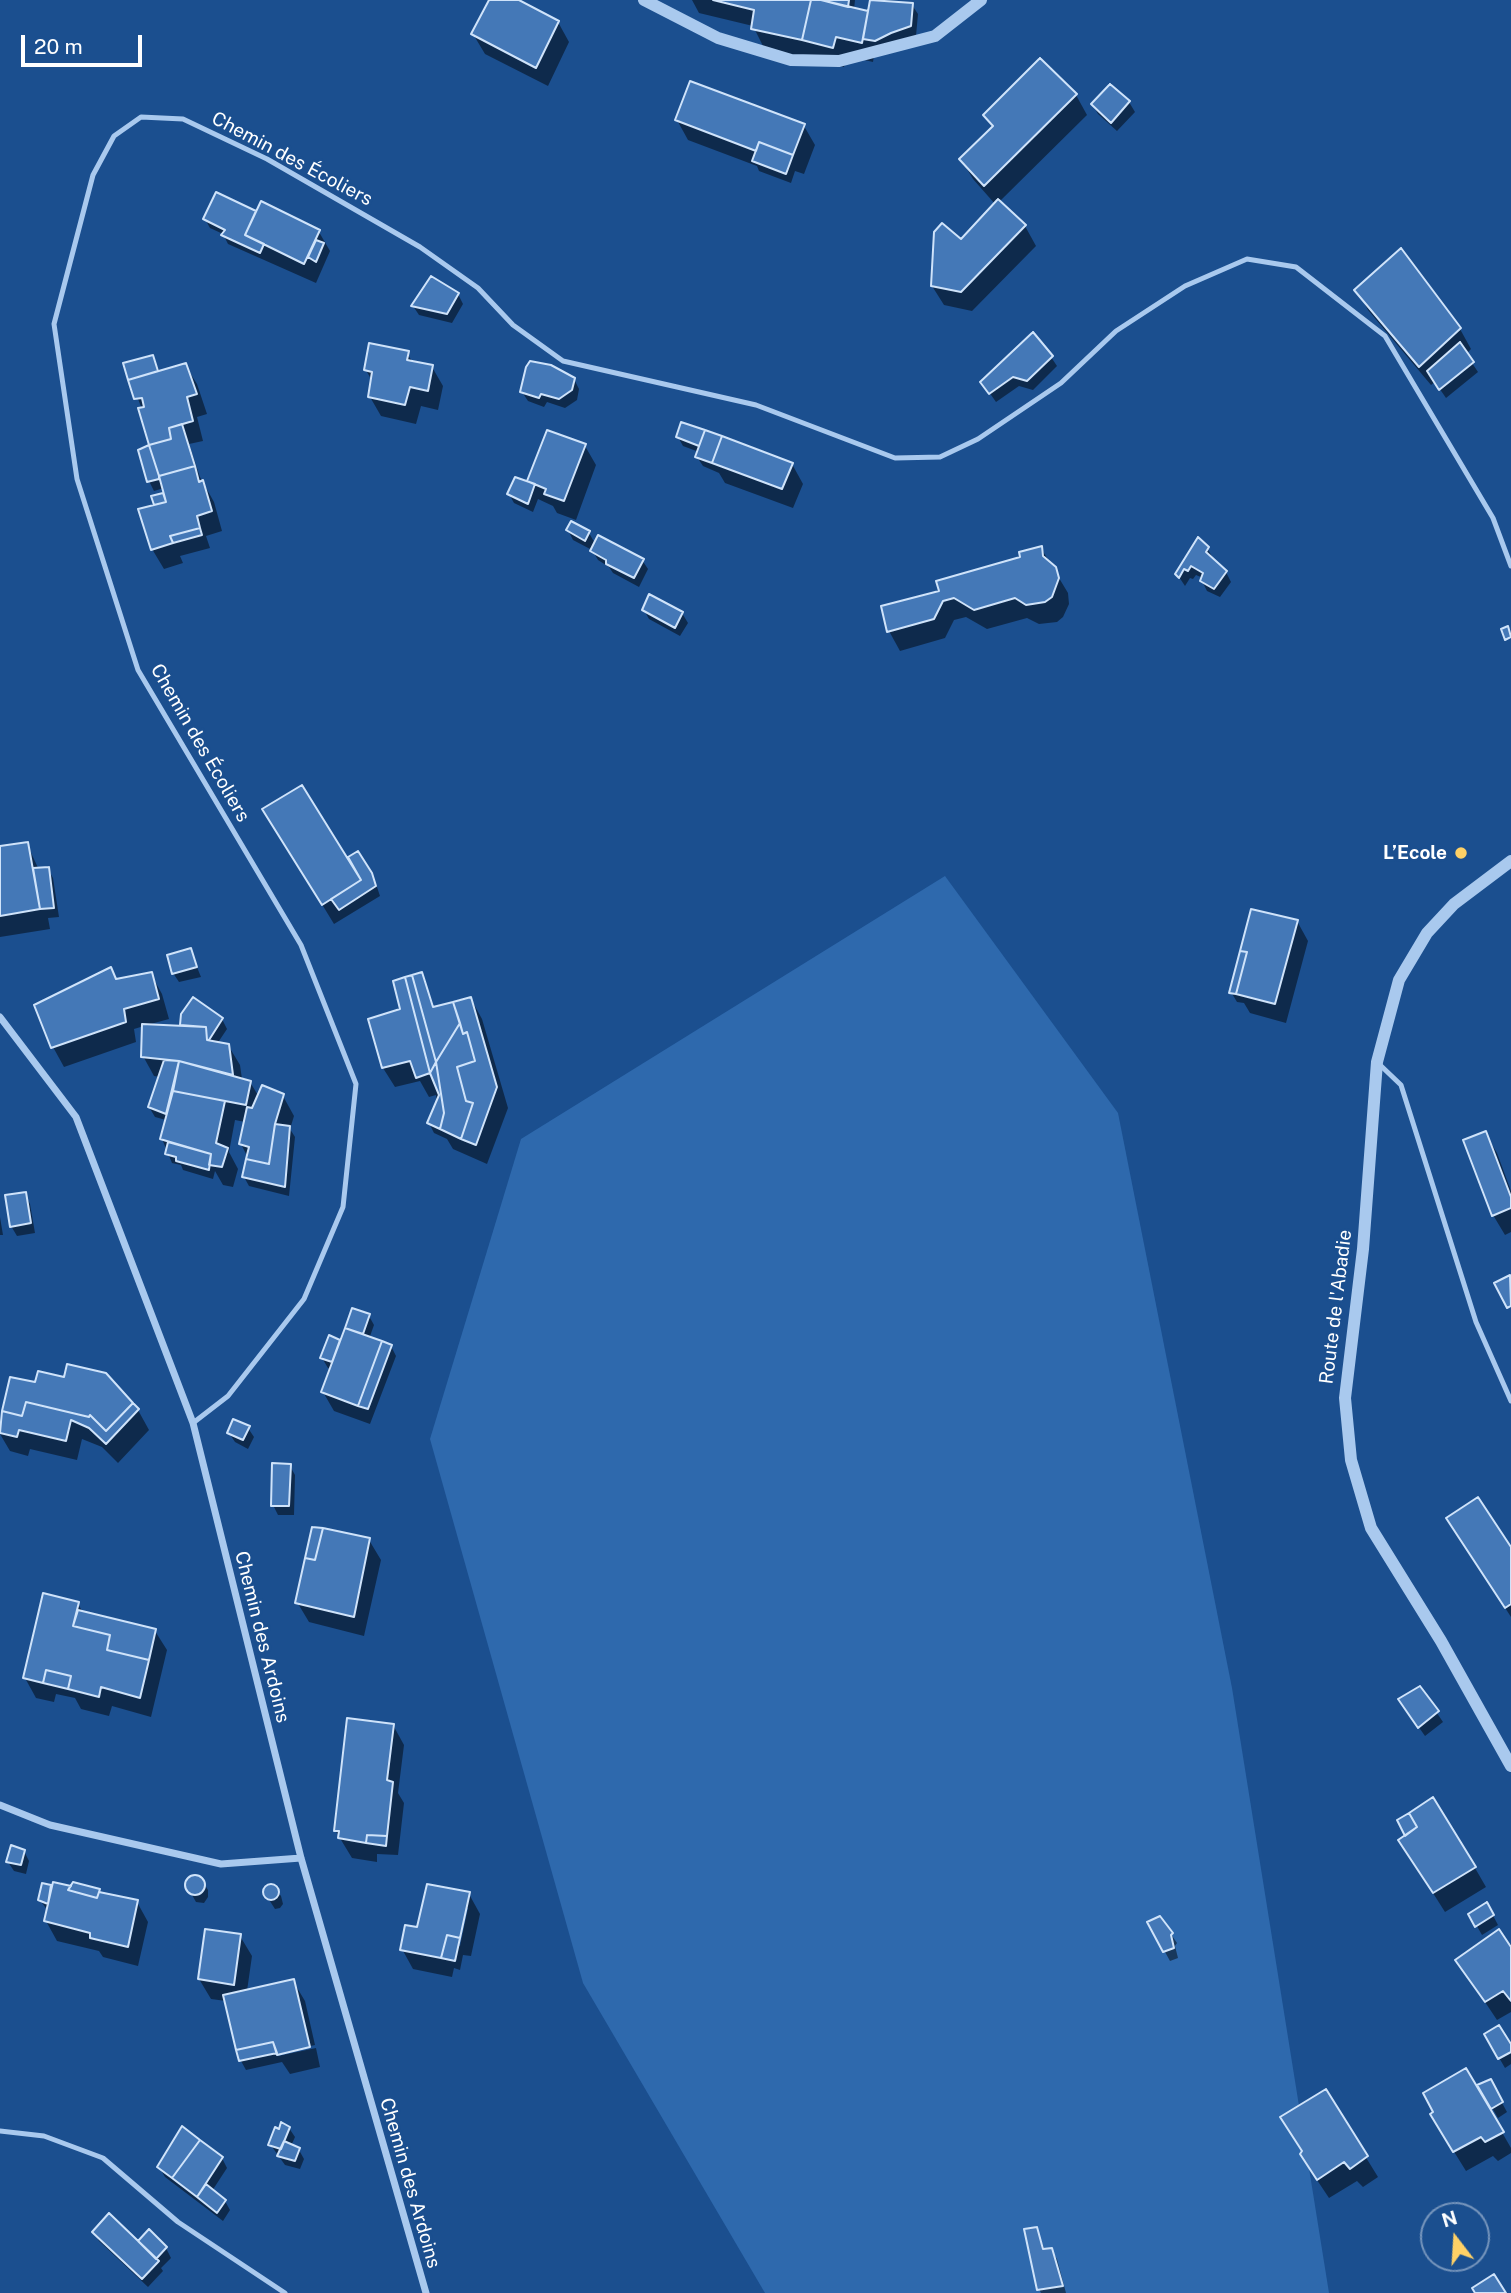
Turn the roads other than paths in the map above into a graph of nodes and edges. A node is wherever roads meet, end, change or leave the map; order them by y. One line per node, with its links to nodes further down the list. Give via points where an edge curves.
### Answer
1 (644, 0): 2 (street, via 718,38 791,60 839,61 935,36)
2 (981, 0)
3 (1511, 566): 8 (lane, Chemin des Écoliers, via 1493,518 1385,336 1296,267 1247,259 1185,286 1116,331 1061,383 978,439 940,457 895,458 756,405 563,360 513,325 478,288 420,247 267,159 183,119 141,117 114,136 93,175 54,324 77,480 138,670 301,945 356,1084 343,1207 304,1299 228,1396)
4 (1511, 861): 6 (street, Route de l'Abadie, via 1454,904 1427,933 1399,980)
5 (0, 1017): 8 (street, Chemin des Ardoins, via 76,1118)
6 (1377, 1062): 7 (lane, via 1401,1085 1476,1322); 9 (street, Route de l'Abadie, via 1363,1249 1345,1398 1351,1460 1371,1528)
7 (1511, 1401)
8 (193, 1423): 11 (street, Chemin des Ardoins)
9 (1511, 1766)
10 (0, 1805): 11 (street, via 50,1825 221,1864)
11 (301, 1858): 14 (street, Chemin des Ardoins)
12 (0, 2131): 13 (lane, via 44,2136 103,2158 178,2222)
13 (285, 2293)
14 (425, 2293)

